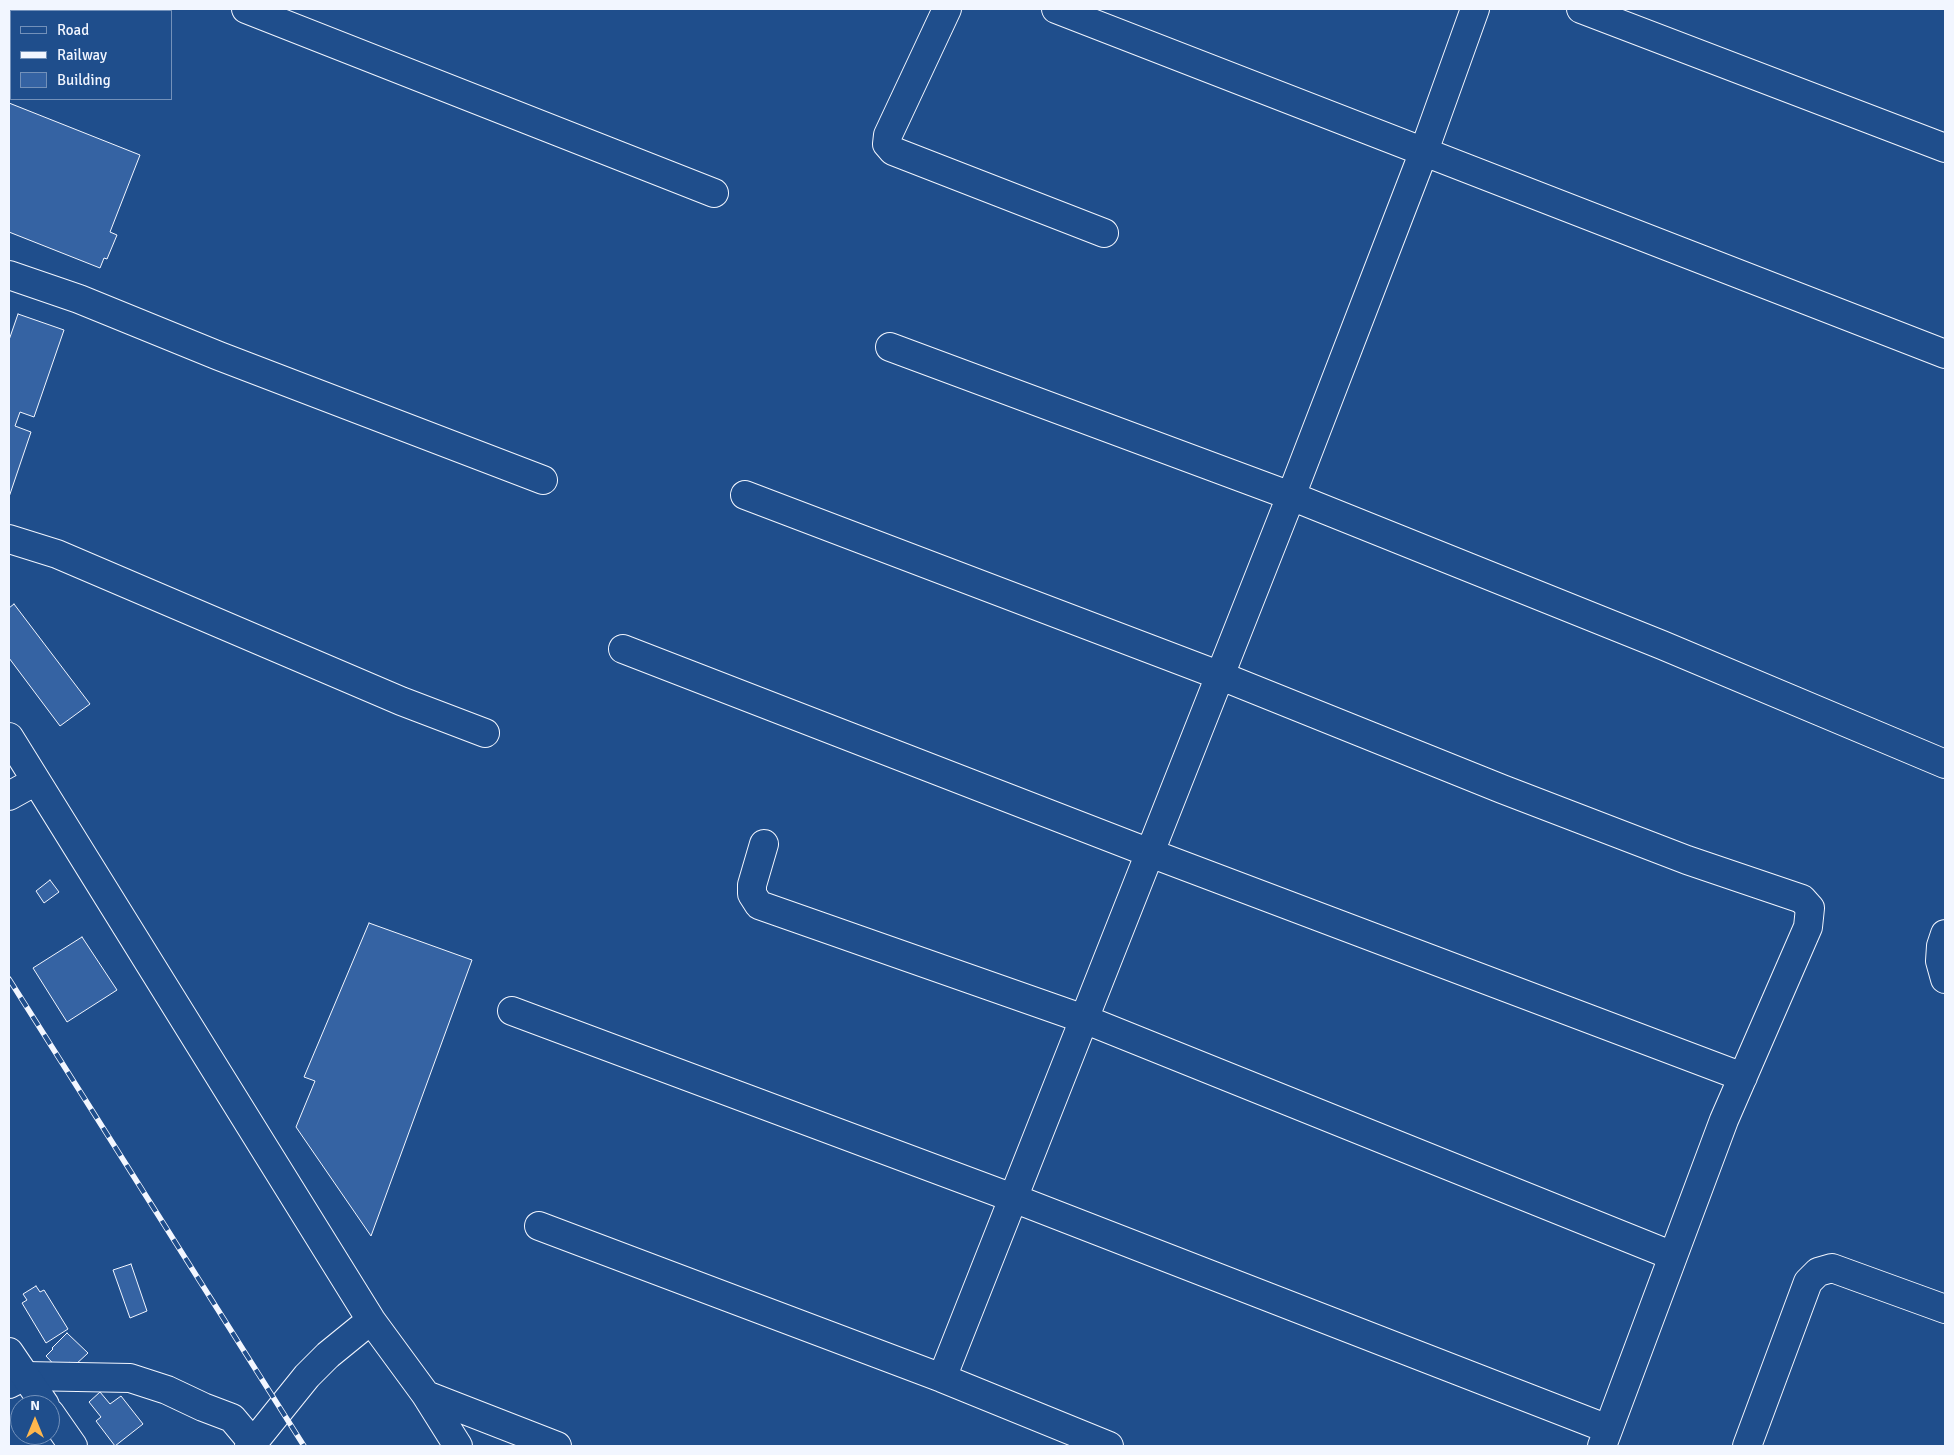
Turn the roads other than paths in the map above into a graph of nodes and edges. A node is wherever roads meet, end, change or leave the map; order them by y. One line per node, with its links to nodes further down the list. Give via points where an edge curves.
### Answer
1 (246, 9): 8 (street)
2 (947, 9): 9 (street, via 888,135 887,144 893,151)
3 (1056, 9): 7 (street)
4 (1475, 9): 7 (street)
5 (1581, 9): 6 (street)
6 (1945, 148)
7 (1424, 151): 12 (street); 15 (street)
8 (714, 194)
9 (1104, 233)
10 (9, 275): 13 (street)
11 (890, 347): 15 (street)
12 (1945, 354)
13 (543, 480)
14 (744, 495): 18 (street)
15 (1291, 496): 18 (street); 21 (street, via 1662,645)
16 (9, 539): 19 (street, via 57,554 401,701)
17 (623, 649): 25 (street)
18 (1221, 676): 25 (street); 30 (street, via 1502,789 1687,860 1802,899 1810,908 1808,927)
19 (484, 733)
20 (9, 737): 22 (street)
21 (1945, 764)
22 (36, 781): 23 (street); 35 (street)
23 (9, 796)
24 (764, 844): 29 (street, via 752,885 752,894 759,905)
25 (1150, 853): 29 (street); 30 (street)
26 (1945, 934): 27 (street, via 1940,961)
27 (1945, 979)
28 (512, 1011): 31 (street)
29 (1084, 1019): 31 (street); 33 (street)
30 (1742, 1077): 33 (street)
31 (1013, 1198): 37 (street); 42 (street)
32 (539, 1226): 37 (street)
33 (1673, 1256): 42 (street)
34 (1945, 1309): 48 (street, via 1832,1268 1818,1272 1808,1282)
35 (372, 1320): 40 (street); 43 (street, via 307,1376)
36 (9, 1352): 38 (street)
37 (942, 1378): 47 (street)
38 (17, 1380): 39 (street); 43 (street, via 130,1378 232,1418)
39 (34, 1395)
40 (426, 1395): 45 (street); 46 (street)
41 (60, 1427): 44 (street)
42 (1605, 1438)
43 (251, 1445)
44 (73, 1446)
45 (458, 1446)
46 (557, 1446)
47 (1108, 1446)
48 (1747, 1446)

